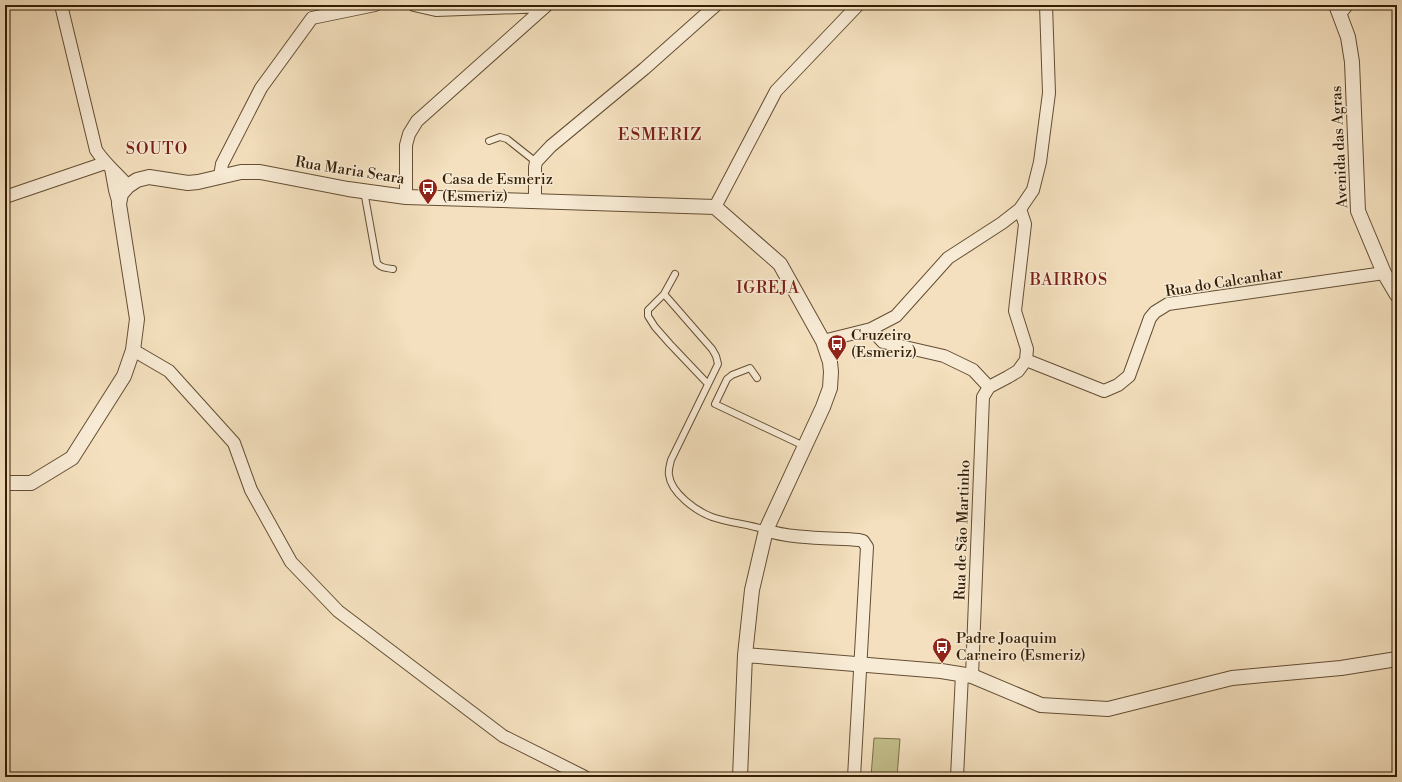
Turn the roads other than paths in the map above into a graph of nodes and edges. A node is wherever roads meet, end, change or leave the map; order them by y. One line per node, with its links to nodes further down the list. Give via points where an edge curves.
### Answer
1 (61, 5): 11 (street, via 96,150)
2 (375, 5): 12 (street, via 312,18 261,88 222,164)
3 (414, 5): 4 (street, via 436,10)
4 (546, 5): 16 (street, via 417,121 406,145)
5 (716, 5): 10 (street, via 551,146)
6 (858, 5): 19 (street, via 776,91)
7 (1046, 5): 20 (street, via 1049,93 1040,162 1033,190)
8 (1341, 8): 22 (street, Avenida das Agras, via 1352,62 1358,211)
9 (489, 141): 10 (lane, via 500,137 507,139)
10 (536, 162): 17 (street)
11 (108, 165): 13 (street); 15 (street); 18 (street)
12 (220, 176): 13 (street, Rua Maria Seara, via 188,183 149,177); 14 (street, Rua Maria Seara, via 260,172)
13 (128, 186): 18 (street, via 121,194)
14 (364, 191): 16 (street, Rua Maria Seara); 21 (lane, via 378,262 385,268)
15 (5, 197)
16 (406, 197): 17 (street, Rua Maria Seara)
17 (535, 201): 19 (street, Rua Maria Seara)
18 (119, 204): 28 (street, via 137,319)
19 (715, 207): 27 (street, via 780,264)
20 (1020, 210): 26 (street, via 948,258 896,316); 29 (street, via 1025,224 1015,311 1027,349)
21 (393, 269)
22 (1384, 273): 25 (street, Avenida das Agras); 29 (street, Rua do Calcanhar, via 1168,304 1150,318 1129,376 1118,385 1104,391)
23 (674, 274): 24 (lane)
24 (664, 294): 31 (lane, via 716,356 718,364); 31 (lane, via 648,310 648,316)
25 (1397, 295)
26 (871, 329): 27 (street); 32 (street, via 883,342 944,356 973,370)
27 (823, 341): 33 (street, via 830,362 830,388)
28 (133, 350): 34 (street, via 124,376 72,458 31,483); 40 (street, via 169,372 234,443 251,490 291,562 338,611 503,736)
29 (1026, 360): 32 (street, via 1018,370)
30 (757, 378): 33 (lane, via 750,368 732,375 727,379 715,404)
31 (708, 384): 35 (lane, via 671,460 669,476 673,487 686,502 711,517)
32 (989, 387): 39 (street, Rua de São Martinho, via 983,397)
33 (804, 446): 35 (street)
34 (5, 483)
35 (766, 530): 36 (street, via 752,590); 38 (street, via 800,536 859,540 866,544)
36 (745, 656): 38 (street); 41 (street)
37 (1397, 659): 39 (street, via 1341,668 1232,678 1108,709 1041,705)
38 (860, 665): 39 (street); 42 (street)
39 (967, 675): 43 (street, Rua de São Martinho)
40 (585, 777)
41 (740, 777)
42 (854, 777)
43 (957, 777)

